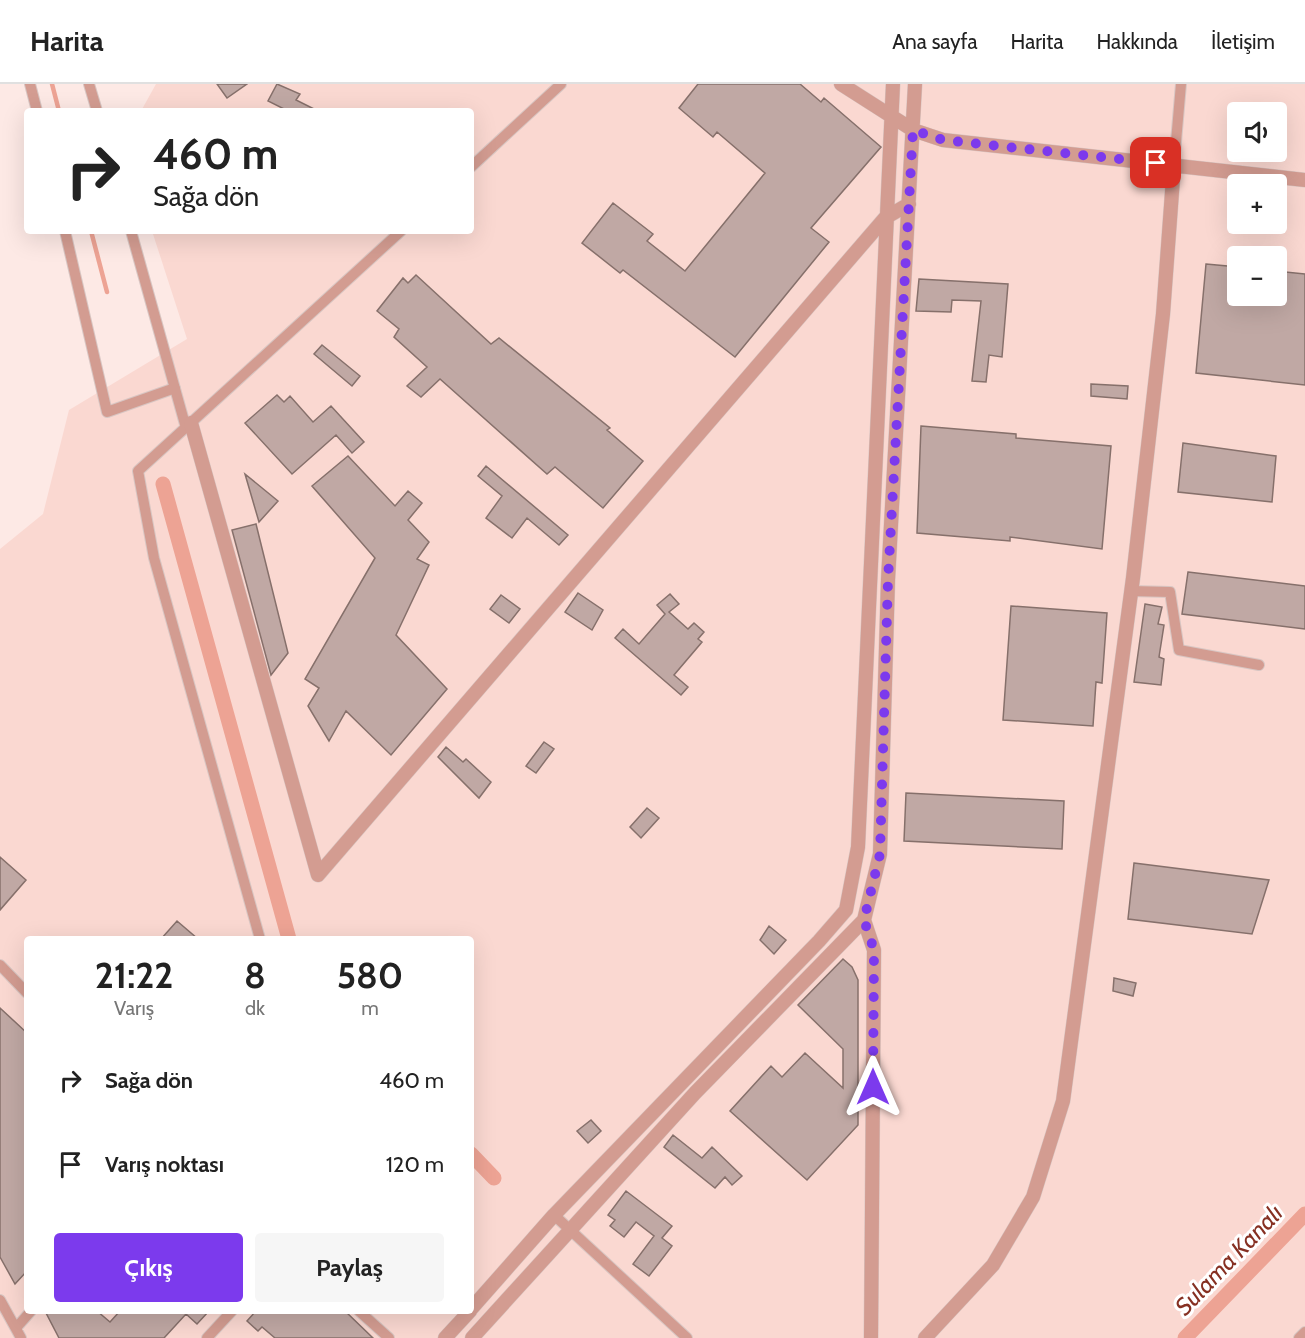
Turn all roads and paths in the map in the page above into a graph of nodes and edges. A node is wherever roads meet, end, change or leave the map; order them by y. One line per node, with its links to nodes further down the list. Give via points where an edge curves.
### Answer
1 (30, 84): 8 (street)
2 (89, 84): 9 (street)
3 (561, 84): 12 (street)
4 (841, 84): 10 (street)
5 (893, 84): 10 (street)
6 (915, 84): 11 (street)
7 (1181, 84): 13 (street)
8 (36, 108)
9 (96, 108)
10 (892, 117): 11 (street); 16 (street)
11 (913, 130): 13 (street, via 943,140); 15 (street)
12 (474, 164)
13 (1174, 165): 14 (street); 22 (street, via 1163,314)
14 (1305, 180)
15 (909, 204): 16 (street); 24 (street, via 888,580 880,854)
16 (885, 218): 21 (street, via 318,875); 28 (street, via 858,847 846,910)
17 (66, 234): 20 (street, via 107,412)
18 (131, 234): 20 (street)
19 (398, 234): 21 (street)
20 (175, 388): 21 (street)
21 (188, 425): 25 (street, via 138,471 154,558)
22 (1131, 591): 23 (street, via 1170,592 1179,651); 44 (street, via 1063,1101 1033,1197 993,1265)
23 (1259, 665)
24 (864, 920): 29 (street, via 695,1093); 43 (street, via 874,950)
25 (259, 936)
26 (0, 965): 27 (street)
27 (24, 990)
28 (554, 1215): 29 (street); 31 (street)
29 (570, 1229): 41 (street); 42 (street)
30 (0, 1300): 37 (street)
31 (474, 1305)
32 (29, 1314): 37 (street)
33 (229, 1314): 38 (street)
34 (362, 1314): 39 (street)
35 (466, 1314): 40 (street)
36 (1305, 1332): 45 (street)
37 (18, 1333)
38 (207, 1338)
39 (389, 1338)
40 (445, 1338)
41 (472, 1338)
42 (687, 1338)
43 (872, 1338)
44 (925, 1338)
45 (1299, 1338)

